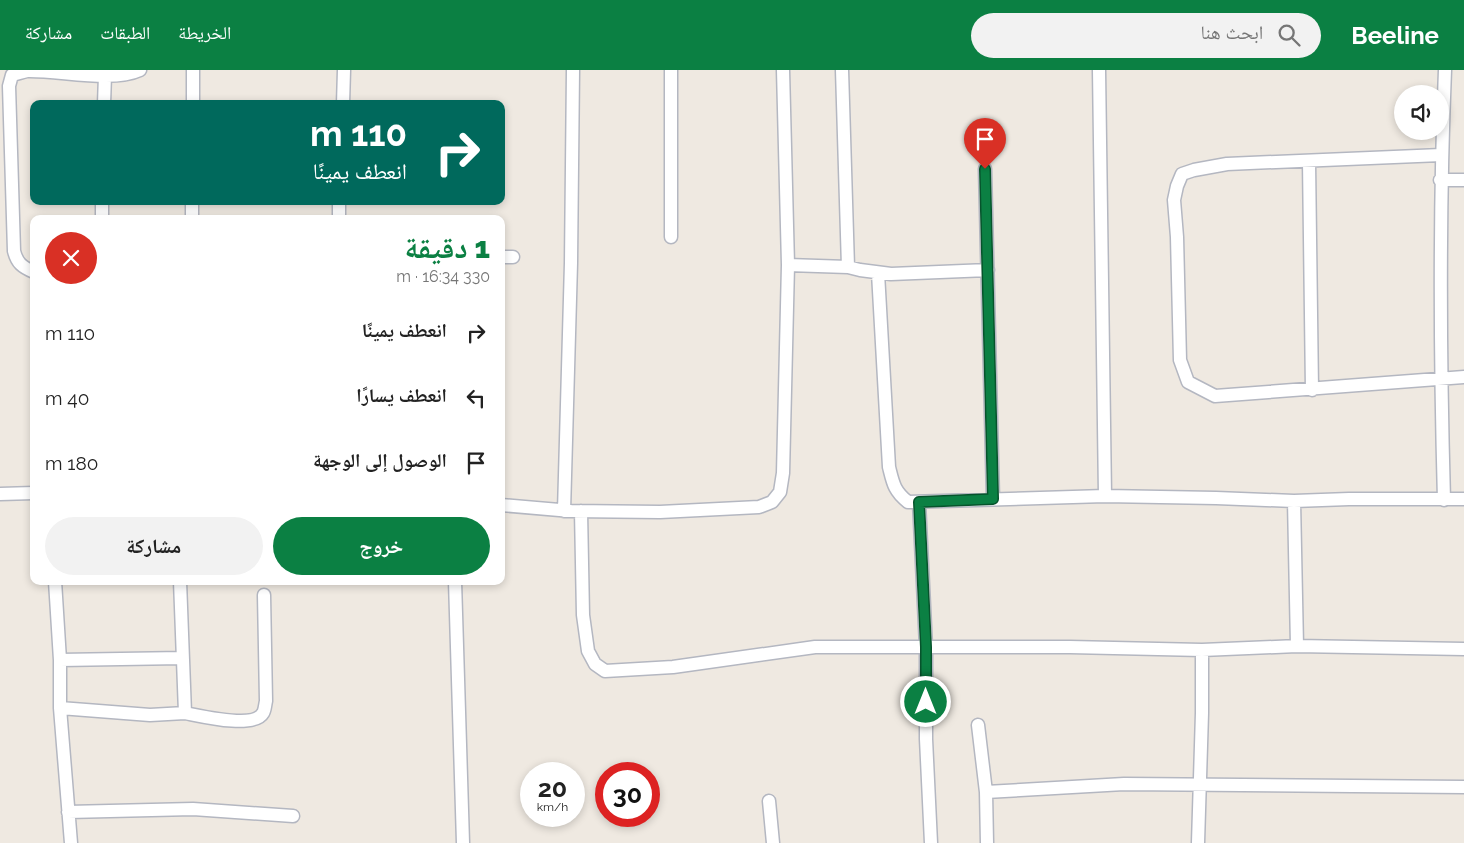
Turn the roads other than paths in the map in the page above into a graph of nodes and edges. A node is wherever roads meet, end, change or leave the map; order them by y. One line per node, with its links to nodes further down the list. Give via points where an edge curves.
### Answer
1 (140, 70): 10 (street)
2 (194, 70): 12 (street)
3 (344, 70): 13 (street)
4 (573, 70): 37 (street)
5 (671, 70): 19 (street)
6 (783, 70): 20 (street)
7 (842, 70): 21 (street)
8 (1099, 70): 30 (street)
9 (1445, 70): 14 (street)
10 (105, 75): 11 (street); 22 (street, via 27,71 12,75 9,86 14,251 17,261)
11 (104, 100)
12 (193, 100)
13 (343, 100)
14 (1441, 155): 15 (street); 17 (street)
15 (1309, 162): 27 (street); 27 (street, via 1227,164 1194,170 1182,174 1174,200 1180,360 1188,382 1215,396)
16 (985, 169): 23 (street)
17 (1440, 180): 18 (street); 25 (street)
18 (1464, 180)
19 (671, 238)
20 (788, 266): 21 (street); 38 (street, via 783,473 780,492 772,502 740,509)
21 (848, 268): 24 (street)
22 (30, 270)
23 (988, 270): 24 (street); 31 (street)
24 (878, 273): 35 (street, via 889,467 898,494 908,502)
25 (1441, 378): 26 (street); 27 (street); 33 (street)
26 (1464, 378)
27 (1312, 390)
28 (30, 493): 29 (street)
29 (0, 494)
30 (1105, 496): 31 (street); 34 (street)
31 (993, 499): 35 (street)
32 (1464, 499): 33 (street)
33 (1444, 500): 34 (street)
34 (1294, 501): 43 (street)
35 (919, 502): 44 (street)
36 (505, 505): 37 (street)
37 (564, 511): 38 (street)
38 (581, 511): 44 (street, via 583,615 588,651 595,664 605,671 673,666 815,647)
39 (55, 585): 48 (street)
40 (180, 585): 47 (street)
41 (455, 585): 59 (street)
42 (264, 595): 50 (street, via 266,702 263,714 256,719 231,721)
43 (1297, 646): 45 (street); 46 (street)
44 (926, 647): 46 (street); 61 (street)
45 (1464, 649)
46 (1202, 650): 52 (street)
47 (182, 658): 48 (street); 50 (street)
48 (60, 660): 49 (street)
49 (60, 708): 50 (street, via 143,714); 56 (street)
50 (185, 713)
51 (978, 725): 54 (street)
52 (1200, 783): 53 (street); 54 (street); 63 (street)
53 (1464, 787)
54 (986, 792): 62 (street)
55 (769, 801): 60 (street)
56 (68, 812): 57 (street, via 192,809); 58 (street)
57 (293, 816)
58 (71, 843)
59 (462, 843)
60 (773, 843)
61 (931, 843)
62 (987, 843)
63 (1198, 843)

